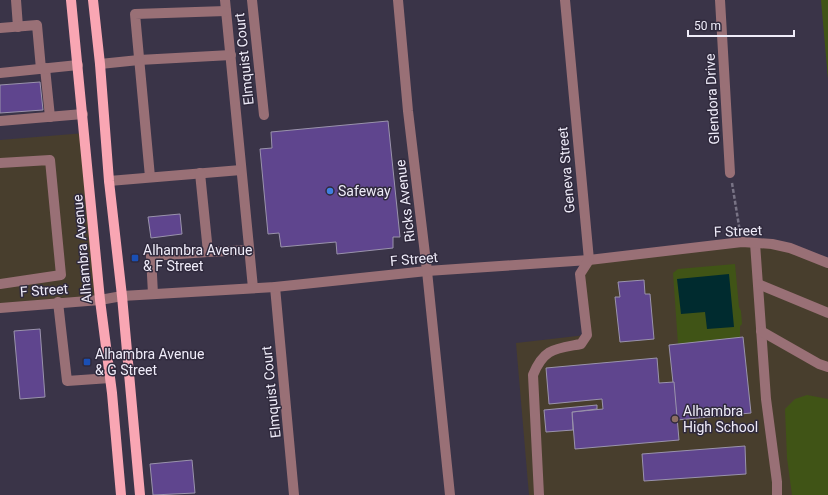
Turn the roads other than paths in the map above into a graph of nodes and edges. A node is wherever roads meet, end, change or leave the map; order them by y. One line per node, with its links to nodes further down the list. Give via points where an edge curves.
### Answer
1 (16, 0): 10 (street)
2 (71, 0): 15 (main road, Alhambra Avenue)
3 (93, 0): 14 (main road)
4 (225, 0): 9 (street)
5 (252, 0): 19 (street, Elmquist Court)
6 (398, 0): 33 (street, Ricks Avenue)
7 (565, 0): 31 (street, Geneva Street)
8 (720, 0): 25 (street, Glendora Drive)
9 (226, 11): 12 (street); 13 (street, via 135,14)
10 (18, 27): 11 (street); 16 (street, via 37,25)
11 (0, 28)
12 (230, 55): 13 (street); 23 (street)
13 (139, 60): 14 (street); 26 (street)
14 (100, 64): 27 (main road)
15 (78, 65): 16 (street); 18 (main road, Alhambra Avenue)
16 (43, 69): 17 (street); 20 (street)
17 (0, 73)
18 (83, 114): 20 (street); 40 (main road, Alhambra Avenue)
19 (264, 115)
20 (50, 117): 21 (street)
21 (0, 121)
22 (0, 163): 34 (street, via 50,160 61,275)
23 (241, 170): 24 (street); 29 (street)
24 (200, 173): 26 (street); 30 (street)
25 (730, 173)
26 (150, 178): 27 (street)
27 (110, 181): 39 (main road)
28 (755, 243): 31 (street, F Street, via 742,242); 32 (street, F Street, via 790,248); 35 (street)
29 (249, 250): 30 (street); 37 (street)
30 (208, 252): 38 (street, via 151,256)
31 (589, 260): 33 (street, F Street); 51 (street, via 580,274 586,335 581,344 549,352 539,361 533,375)
32 (828, 263)
33 (427, 271): 36 (street, F Street); 50 (street, Ricks Avenue)
34 (0, 284)
35 (758, 284): 43 (street); 44 (street)
36 (275, 287): 37 (street, F Street); 49 (street, Elmquist Court)
37 (253, 288): 38 (street, F Street)
38 (153, 294): 39 (street, F Street)
39 (122, 296): 40 (street, F Street); 48 (main road)
40 (100, 300): 41 (street, F Street); 46 (main road, Alhambra Avenue)
41 (58, 302): 42 (street, F Street); 46 (street, via 67,381)
42 (0, 308)
43 (828, 313)
44 (761, 331): 45 (street); 52 (street)
45 (828, 367)
46 (110, 378): 47 (main road, Alhambra Avenue)
47 (121, 495)
48 (140, 495)
49 (294, 495)
50 (450, 495)
51 (539, 495)
52 (777, 495)

